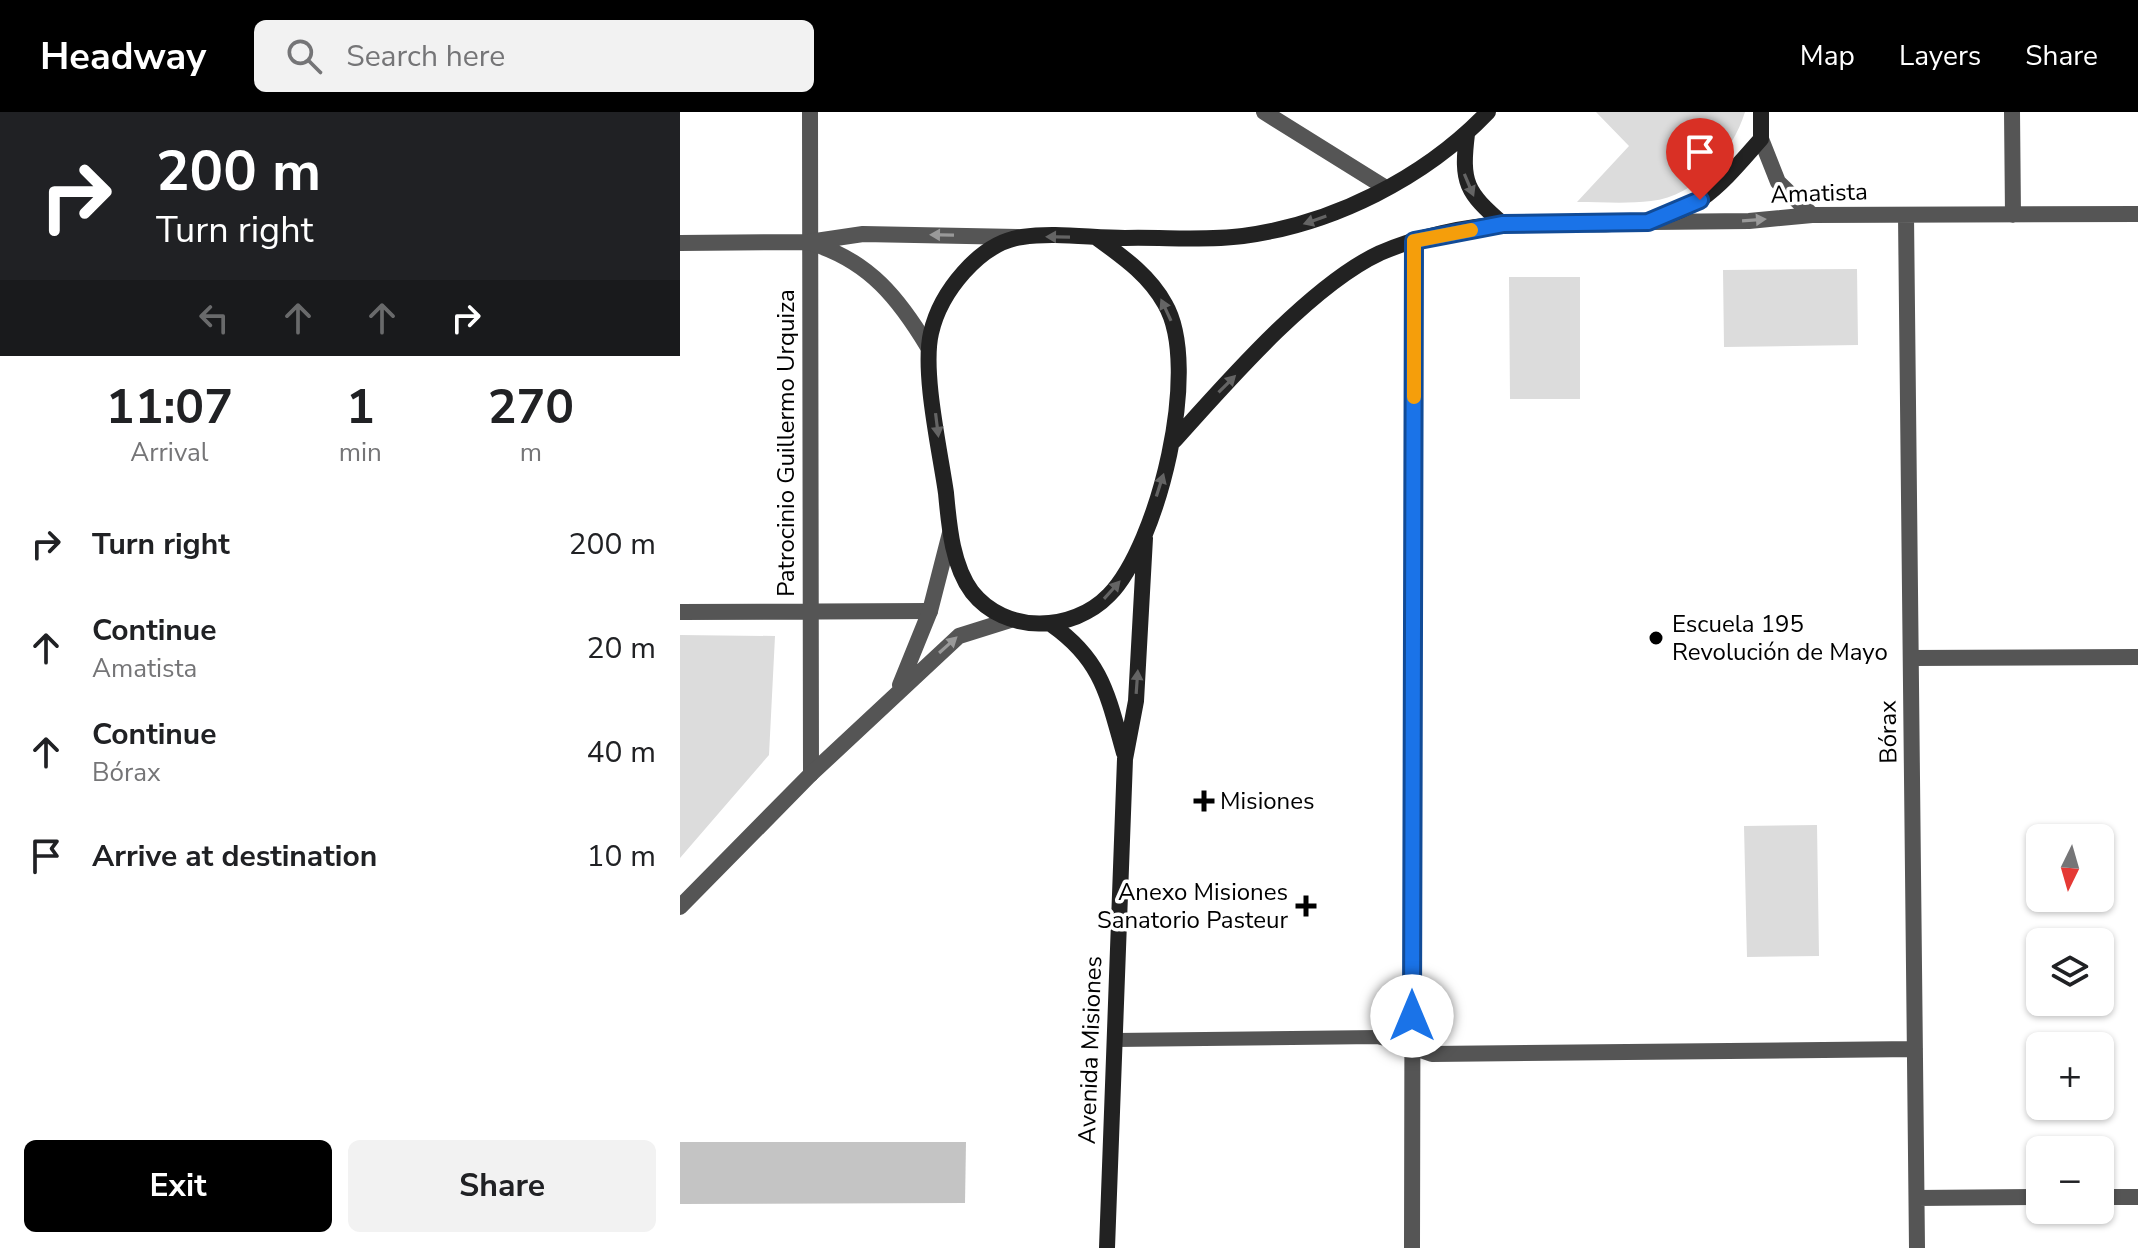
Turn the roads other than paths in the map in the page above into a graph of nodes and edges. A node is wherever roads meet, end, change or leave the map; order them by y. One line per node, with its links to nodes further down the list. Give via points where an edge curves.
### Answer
1 (810, 112): 18 (street, Patrocinio Guillermo Urquiza)
2 (1264, 112): 8 (street)
3 (1488, 112): 6 (main road)
4 (1761, 112): 7 (main road)
5 (2012, 112): 12 (street)
6 (1467, 134): 8 (main road); 14 (main road, one-way to 14, via 1467,185 1475,200)
7 (1761, 139): 10 (street, via 1778,182); 13 (main road, via 1700,200)
8 (1386, 188): 16 (main road, one-way to 16, via 1291,228 1239,236)
9 (2138, 214): 12 (street, Amatista)
10 (1812, 215): 11 (street, Amatista); 13 (street, Amatista, one-way to 10)
11 (1906, 215): 12 (street, Amatista); 30 (street, Bórax)
12 (2013, 215)
13 (1648, 222): 14 (main road, Amatista)
14 (1503, 224): 17 (main road, Amatista)
15 (1020, 237): 16 (main road, one-way to 15); 18 (street, one-way to 18, via 863,234); 20 (main road, via 979,258 954,283 936,313)
16 (1097, 238): 21 (main road, one-way to 16, via 1180,368 1178,339 1166,305 1141,271)
17 (1414, 241): 21 (main road, Amatista, one-way to 17, via 1318,294 1348,270); 36 (street)
18 (809, 242): 19 (street); 20 (street, via 851,259 888,288); 24 (street, Patrocinio Guillermo Urquiza)
19 (680, 243)
20 (928, 347): 23 (main road, one-way to 23)
21 (1174, 441): 22 (main road, one-way to 21)
22 (1145, 529): 28 (main road, one-way to 22, via 1106,598 1126,575); 32 (main road, Avenida Misiones, one-way to 22, via 1136,701)
23 (950, 532): 25 (street); 27 (main road, via 971,590)
24 (810, 611): 25 (street); 26 (street); 33 (street, Patrocinio Guillermo Urquiza)
25 (930, 611): 31 (street)
26 (680, 612)
27 (1010, 620): 28 (main road); 31 (street, one-way to 27, via 959,636)
28 (1052, 625): 32 (main road, Avenida Misiones, via 1103,677)
29 (2138, 657): 30 (street)
30 (1911, 658): 37 (street, Bórax)
31 (898, 690): 33 (street)
32 (1125, 759): 35 (main road, Avenida Misiones)
33 (811, 774): 34 (street)
34 (680, 907)
35 (1115, 1040): 36 (lane, via 1378,1037); 42 (main road, Avenida Misiones)
36 (1412, 1047): 37 (street, via 1432,1054); 43 (street)
37 (1915, 1049): 41 (street, Bórax)
38 (2026, 1197): 41 (street)
39 (2114, 1197): 40 (street)
40 (2138, 1197)
41 (1917, 1198): 44 (street, Bórax)
42 (1107, 1248)
43 (1412, 1248)
44 (1917, 1248)

